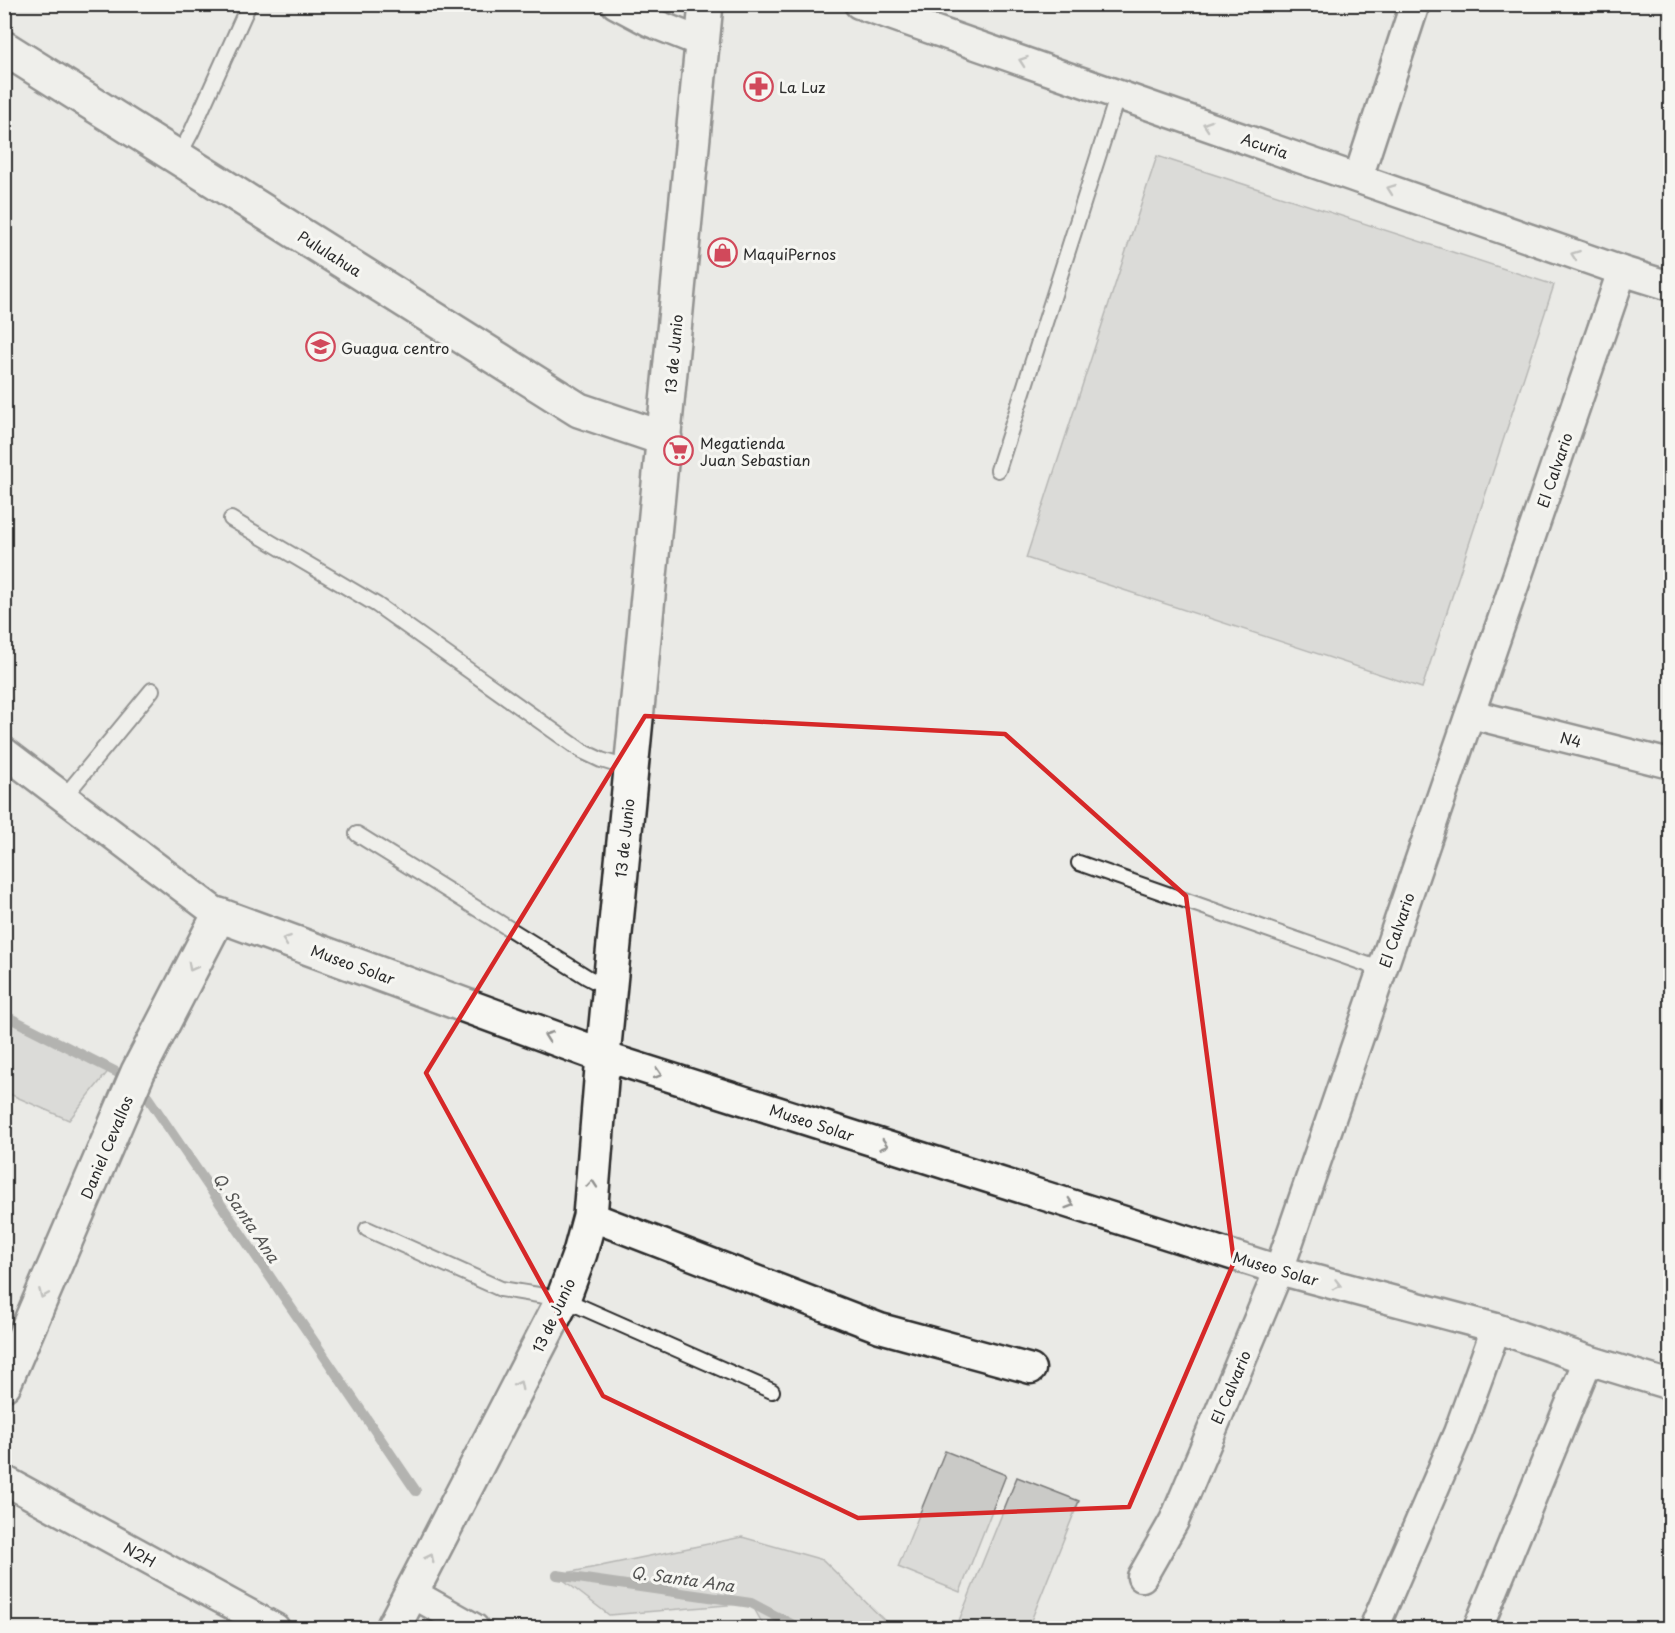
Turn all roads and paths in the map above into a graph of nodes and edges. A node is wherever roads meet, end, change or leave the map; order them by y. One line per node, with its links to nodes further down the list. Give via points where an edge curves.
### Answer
1 (249, 4): 9 (lane)
2 (616, 4): 6 (street)
3 (706, 4): 6 (street, 13 de Junio)
4 (859, 4): 8 (street, Acuria, one-way to 4)
5 (1415, 4): 10 (street)
6 (703, 43): 13 (street, 13 de Junio)
7 (4, 48): 9 (street, Pululahua)
8 (1118, 94): 10 (street, Acuria, one-way to 8); 14 (lane)
9 (178, 157): 13 (street, Pululahua, via 579,410)
10 (1358, 178): 11 (street, Acuria, one-way to 10)
11 (1622, 271): 12 (street, Acuria); 17 (street, El Calvario)
12 (1671, 286)
13 (665, 439): 20 (street, 13 de Junio)
14 (998, 470)
15 (231, 519): 20 (lane, via 377,605 582,751)
16 (152, 690): 21 (lane)
17 (1471, 714): 19 (street, N4); 25 (street, El Calvario)
18 (4, 752): 21 (street, Museo Solar)
19 (1671, 764)
20 (631, 769): 26 (street, 13 de Junio)
21 (64, 797): 24 (street, Museo Solar)
22 (357, 834): 26 (lane, via 586,977)
23 (1079, 863): 25 (lane)
24 (219, 915): 27 (street, Museo Solar, one-way to 24); 35 (street, Daniel Cevallos, one-way to 35, via 138,1072)
25 (1383, 969): 30 (street, El Calvario)
26 (610, 988): 27 (street, 13 de Junio)
27 (603, 1056): 28 (street, 13 de Junio, one-way to 27); 30 (street, Museo Solar, one-way to 30)
28 (590, 1216): 31 (street, 13 de Junio); 34 (street, via 880,1328)
29 (367, 1229): 31 (lane, via 501,1289)
30 (1279, 1270): 32 (street, Museo Solar, one-way to 32); 39 (street, El Calvario, via 1174,1521)
31 (563, 1299): 37 (lane); 40 (street, 13 de Junio, one-way to 31)
32 (1496, 1328): 33 (street, Museo Solar); 44 (street, via 1458,1433)
33 (1588, 1360): 36 (street, Museo Solar); 45 (street)
34 (1031, 1369)
35 (6, 1377)
36 (1671, 1385)
37 (772, 1391)
38 (4, 1480): 41 (street, N2H)
39 (1142, 1577)
40 (412, 1593): 42 (street, 13 de Junio); 43 (street)
41 (275, 1629)
42 (393, 1629)
43 (474, 1629)
44 (1374, 1629)
45 (1478, 1629)

